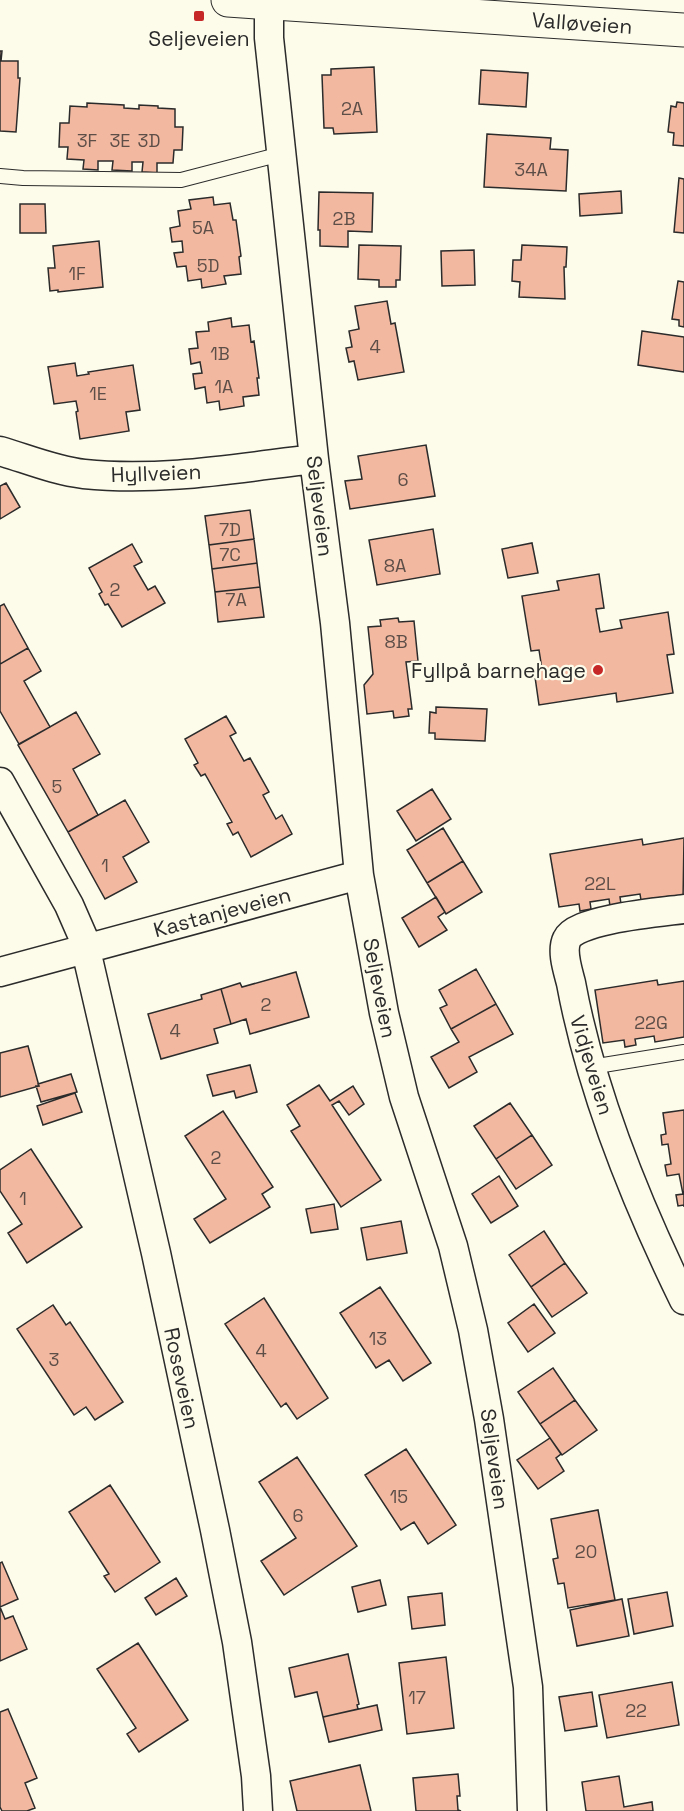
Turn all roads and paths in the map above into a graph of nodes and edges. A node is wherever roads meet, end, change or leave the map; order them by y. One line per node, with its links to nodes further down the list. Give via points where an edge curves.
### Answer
1 (228, 0): 2 (main road, Valløveien)
2 (269, 3): 3 (main road, Valløveien); 5 (street, Seljeveien)
3 (426, 6): 4 (main road, Valløveien)
4 (684, 30)
5 (281, 154): 6 (lane, via 181,180); 8 (street, Seljeveien)
6 (0, 176)
7 (0, 451): 8 (street, Hyllveien, via 82,474 124,476 180,475)
8 (314, 459): 10 (street, Seljeveien, via 335,623)
9 (0, 782): 12 (street, via 69,905)
10 (359, 875): 12 (street, Kastanjeveien); 18 (street, Seljeveien, via 404,1097 453,1246 474,1330 528,1687)
11 (684, 909): 15 (street, Vidjeveien, via 586,926 567,939 565,953 576,1014)
12 (85, 949): 13 (street, Kastanjeveien); 17 (street, Roseveien, via 215,1530 237,1642)
13 (0, 972)
14 (684, 1052): 15 (lane)
15 (591, 1067): 16 (street, Vidjeveien, via 659,1249)
16 (684, 1300)
17 (258, 1811)
18 (532, 1811)

